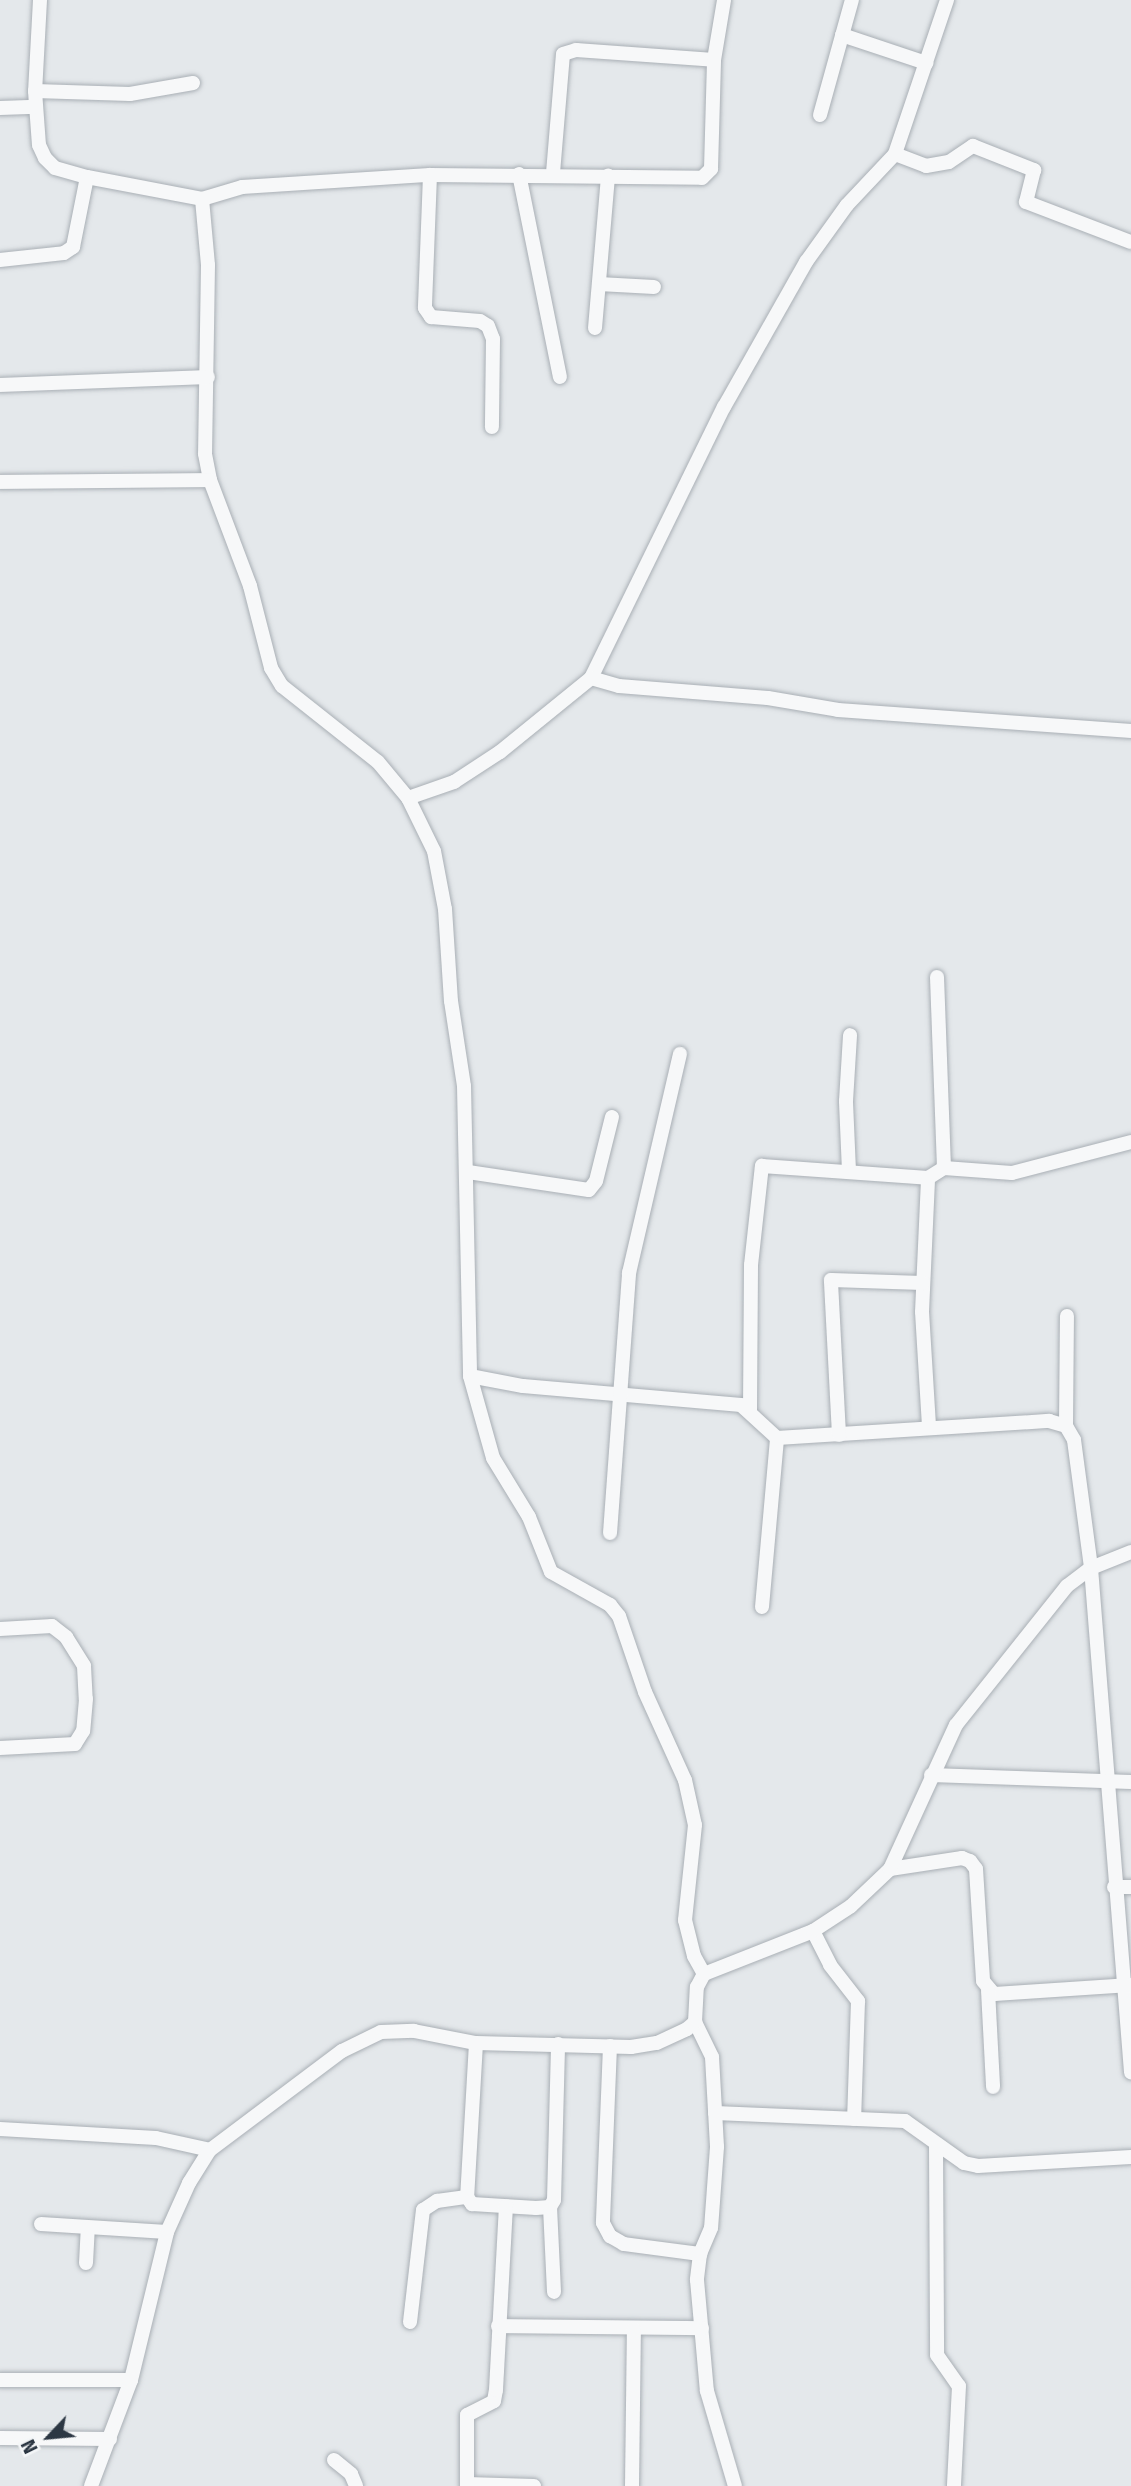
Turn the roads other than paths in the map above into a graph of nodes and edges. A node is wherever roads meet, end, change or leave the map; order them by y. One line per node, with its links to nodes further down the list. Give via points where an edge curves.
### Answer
1 (40, 0): 9 (street)
2 (723, 0): 6 (street)
3 (852, 0): 5 (street)
4 (947, 0): 7 (street)
5 (842, 35): 7 (street); 12 (street)
6 (715, 60): 14 (street, via 576,50 563,54); 17 (street, via 711,169 702,178 687,180)
7 (926, 63): 13 (street)
8 (193, 83): 9 (street, via 130,94)
9 (35, 91): 10 (street)
10 (36, 107): 11 (street); 18 (street, via 45,158 55,168)
11 (0, 108)
12 (820, 115)
13 (895, 154): 20 (street, via 926,166 949,162 972,146 1034,170 1026,202); 31 (street, via 848,205 806,262 724,407)
14 (553, 173): 15 (street); 17 (street)
15 (519, 174): 16 (street); 26 (street)
16 (430, 175): 19 (street, via 242,187); 28 (street, via 425,309 431,317 480,321 488,326 493,339)
17 (608, 176): 22 (street)
18 (87, 177): 19 (street); 21 (street, via 73,247 64,253)
19 (202, 199): 25 (street)
20 (1131, 242)
21 (0, 260)
22 (598, 284): 23 (street); 24 (street)
23 (654, 287)
24 (594, 328)
25 (208, 377): 27 (street); 29 (street, via 205,454)
26 (560, 377)
27 (0, 385)
28 (492, 427)
29 (210, 480): 30 (street); 33 (street, via 250,586 271,668 282,686 355,741)
30 (0, 482)
31 (591, 678): 32 (street, via 620,686 768,698 838,710); 33 (street, via 500,752 454,782)
32 (1131, 731)
33 (408, 798): 41 (street, via 441,877 450,1001 464,1086)
34 (937, 977): 39 (street)
35 (850, 1035): 40 (street, via 846,1101)
36 (680, 1054): 46 (street, via 629,1273)
37 (612, 1117): 41 (street, via 596,1181 589,1190)
38 (1131, 1142): 39 (street, via 1012,1173)
39 (944, 1168): 42 (street)
40 (849, 1171): 42 (street); 47 (street, via 762,1166 751,1265)
41 (468, 1172): 45 (street)
42 (928, 1178): 43 (street)
43 (923, 1283): 48 (street); 50 (street, via 831,1280)
44 (1067, 1316): 49 (street)
45 (471, 1376): 46 (street); 65 (street, via 493,1458 529,1517 551,1572 610,1605 619,1616 645,1692 685,1780 695,1825 685,1920)
46 (619, 1395): 47 (street, via 741,1405); 52 (street)
47 (750, 1410): 51 (street)
48 (929, 1426): 49 (street, via 1049,1421); 50 (street)
49 (1066, 1426): 54 (street, via 1074,1440)
50 (839, 1435): 51 (street)
51 (777, 1438): 55 (street)
52 (610, 1533)
53 (1131, 1552): 54 (street)
54 (1091, 1568): 58 (street, via 1067,1586 956,1725); 60 (street)
55 (762, 1607)
56 (0, 1629): 57 (street, via 52,1626 66,1637 84,1666 86,1699 83,1731 75,1745)
57 (0, 1748)
58 (932, 1775): 60 (street); 61 (street)
59 (1131, 1782): 60 (street)
60 (1107, 1784): 63 (street)
61 (890, 1870): 64 (street, via 851,1906); 67 (street, via 962,1858 970,1861 976,1869)
62 (1131, 1887): 63 (street)
63 (1114, 1888): 66 (street)
64 (813, 1931): 65 (street); 75 (street, via 830,1965 858,2001)
65 (704, 1974): 68 (street, via 697,1987)
66 (1127, 1985): 67 (street, via 994,1994); 72 (street)
67 (988, 1990): 73 (street)
68 (695, 2022): 71 (street, via 657,2043); 74 (street, via 712,2057)
69 (476, 2043): 70 (street); 78 (street, via 414,2031 381,2032 361,2039); 80 (street)
70 (558, 2043): 71 (street); 82 (street)
71 (610, 2046): 86 (street, via 603,2223 610,2236 624,2244)
72 (1131, 2072)
73 (993, 2087)
74 (715, 2113): 75 (street); 86 (street, via 711,2228)
75 (854, 2119): 77 (street, via 905,2121)
76 (0, 2129): 78 (street, via 156,2138)
77 (936, 2146): 79 (street, via 964,2163 995,2167); 104 (street, via 937,2356 959,2386)
78 (210, 2151): 85 (street, via 189,2183)
79 (1131, 2157)
80 (467, 2197): 81 (street, via 472,2204); 89 (street, via 437,2202 424,2210)
81 (506, 2206): 82 (street); 90 (street)
82 (550, 2207): 88 (street)
83 (41, 2224): 84 (street)
84 (88, 2228): 85 (street); 87 (street)
85 (167, 2232): 93 (street)
86 (699, 2254): 91 (street)
87 (86, 2263)
88 (554, 2292)
89 (410, 2322)
90 (498, 2326): 92 (street); 98 (street, via 494,2401 473,2408 465,2423)
91 (702, 2328): 92 (street); 103 (street, via 707,2391)
92 (634, 2329): 102 (street)
93 (131, 2379): 94 (street); 96 (street)
94 (0, 2380)
95 (0, 2438): 96 (street)
96 (110, 2439): 99 (street)
97 (334, 2460): 100 (street, via 351,2474)
98 (467, 2485): 101 (street)
99 (91, 2486)
100 (356, 2486)
101 (534, 2486)
102 (632, 2486)
103 (735, 2486)
104 (954, 2486)

